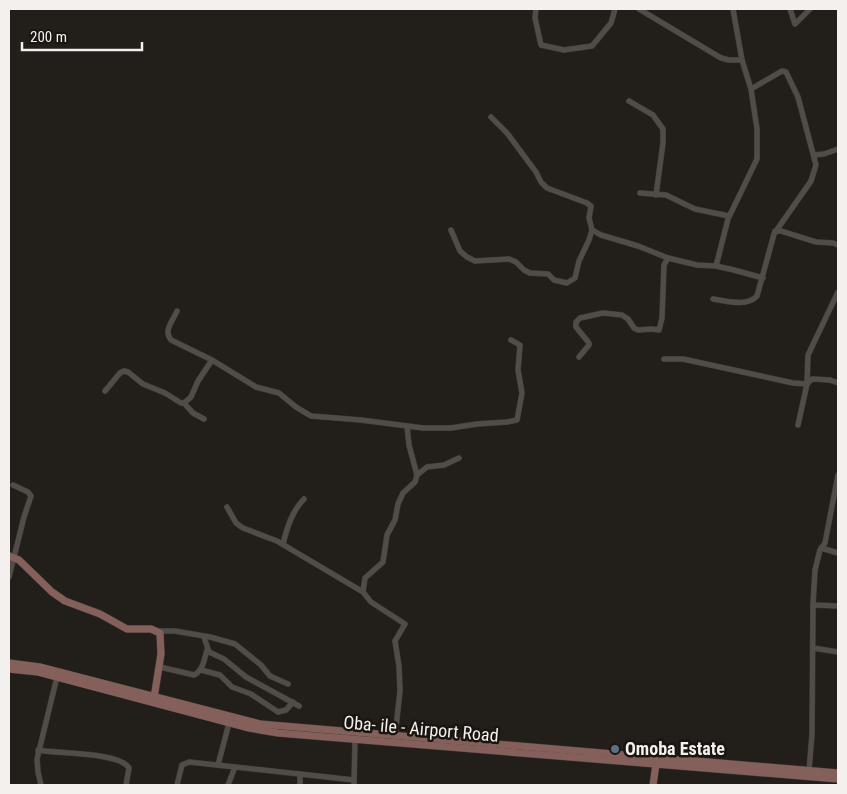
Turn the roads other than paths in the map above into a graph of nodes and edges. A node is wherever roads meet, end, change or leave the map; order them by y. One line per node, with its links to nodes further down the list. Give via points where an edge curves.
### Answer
1 (536, 9): 2 (street, via 541,45 564,50 592,46 610,23)
2 (615, 9)
3 (639, 9): 7 (street, via 721,58)
4 (733, 9): 7 (street)
5 (790, 9): 6 (street, via 795,24)
6 (810, 9)
7 (742, 60): 8 (street)
8 (751, 88): 13 (street, via 782,71 786,72 798,96); 17 (street, via 757,129 757,159)
9 (629, 101): 16 (street, via 653,115 663,129)
10 (491, 118): 22 (street, via 507,133 547,188 591,206)
11 (838, 149): 12 (street)
12 (824, 154): 13 (street); 14 (street)
13 (814, 155): 14 (street)
14 (816, 162): 20 (street, via 811,181)
15 (640, 193): 16 (street)
16 (656, 195): 18 (street, via 670,196 695,209)
17 (733, 209): 18 (street); 19 (street)
18 (723, 214): 19 (street)
19 (729, 216): 25 (street)
20 (778, 229): 23 (street); 26 (street)
21 (451, 230): 22 (street, via 460,251 475,261 509,259 524,270 548,274 554,280 567,283 575,278)
22 (592, 230): 24 (street)
23 (838, 246)
24 (668, 258): 25 (street); 31 (street, via 664,265 659,330 638,330 624,316 611,313 580,318 576,327 589,343)
25 (716, 266): 26 (street)
26 (763, 278): 28 (street, via 753,300)
27 (838, 292): 35 (street, via 809,351)
28 (713, 299)
29 (177, 311): 33 (street, via 167,330 168,336)
30 (511, 340): 40 (street, via 520,345 518,370 522,393 517,420 451,428)
31 (578, 357)
32 (664, 359): 35 (street, via 683,359 784,382)
33 (212, 360): 37 (street, via 191,397); 40 (street, via 256,387 279,393 311,416)
34 (838, 383): 35 (street, via 812,379)
35 (807, 384): 39 (street)
36 (105, 391): 37 (street, via 124,371 142,384)
37 (184, 403): 38 (street)
38 (204, 420)
39 (798, 425)
40 (407, 426): 42 (street)
41 (459, 458): 42 (street, via 444,465 429,466)
42 (417, 475): 52 (street, via 415,482 399,499 395,520 387,536 383,562 366,578)
43 (838, 475): 48 (street, via 825,543)
44 (14, 485): 50 (street, via 31,496)
45 (304, 499): 47 (street, via 295,509)
46 (227, 507): 47 (street, via 236,523 243,528)
47 (283, 544): 52 (street)
48 (821, 548): 49 (street); 53 (street, via 816,565)
49 (838, 553)
50 (11, 556): 51 (street); 55 (main road, via 66,602 100,614 127,629)
51 (9, 577)
52 (363, 592): 72 (street, via 371,602 405,625 395,641 400,690)
53 (813, 605): 54 (street); 57 (street)
54 (838, 606)
55 (156, 630): 56 (street); 61 (main road, via 161,638)
56 (204, 637): 58 (street); 66 (street, via 236,644 270,676)
57 (813, 648): 59 (street); 78 (street)
58 (207, 650): 63 (street); 68 (street, via 246,677)
59 (838, 652)
60 (9, 664): 65 (main road, Oba- ile - Airport Road, via 40,667)
61 (160, 667): 63 (street, via 194,675); 67 (main road)
62 (9, 669): 64 (main road, Oba- ile - Airport Road)
63 (201, 670): 68 (street, via 220,675 232,687 251,694 278,712 286,710)
64 (56, 677): 65 (main road, Oba- ile - Airport Road); 73 (street)
65 (83, 682): 67 (main road, Oba- ile - Airport Road); 70 (main road, Oba- ile - Airport Road)
66 (288, 684)
67 (154, 698): 72 (main road, Oba- ile - Airport Road, via 260,724)
68 (293, 702): 69 (street)
69 (299, 706)
70 (229, 723): 71 (main road, Oba- ile - Airport Road, via 278,732); 76 (street)
71 (355, 738): 72 (main road, Oba- ile - Airport Road); 83 (street)
72 (396, 739): 74 (main road, Oba- ile - Airport Road)
73 (38, 750): 84 (street, via 36,763); 85 (street, via 97,756 126,764 130,768)
74 (556, 752): 75 (main road, Oba- ile - Airport Road); 78 (main road, Oba- ile - Airport Road)
75 (656, 764): 81 (main road, Oba- ile - Airport Road); 89 (main road)
76 (218, 765): 77 (street); 86 (street, via 186,762 182,765)
77 (235, 767): 80 (street); 87 (street)
78 (809, 771): 81 (main road, Oba- ile - Airport Road)
79 (838, 773): 81 (main road, Oba- ile - Airport Road)
80 (300, 774): 83 (street); 88 (street)
81 (823, 775): 82 (main road, Oba- ile - Airport Road)
82 (838, 779)
83 (354, 783)
84 (41, 785)
85 (126, 785)
86 (177, 785)
87 (228, 785)
88 (300, 785)
89 (653, 785)

